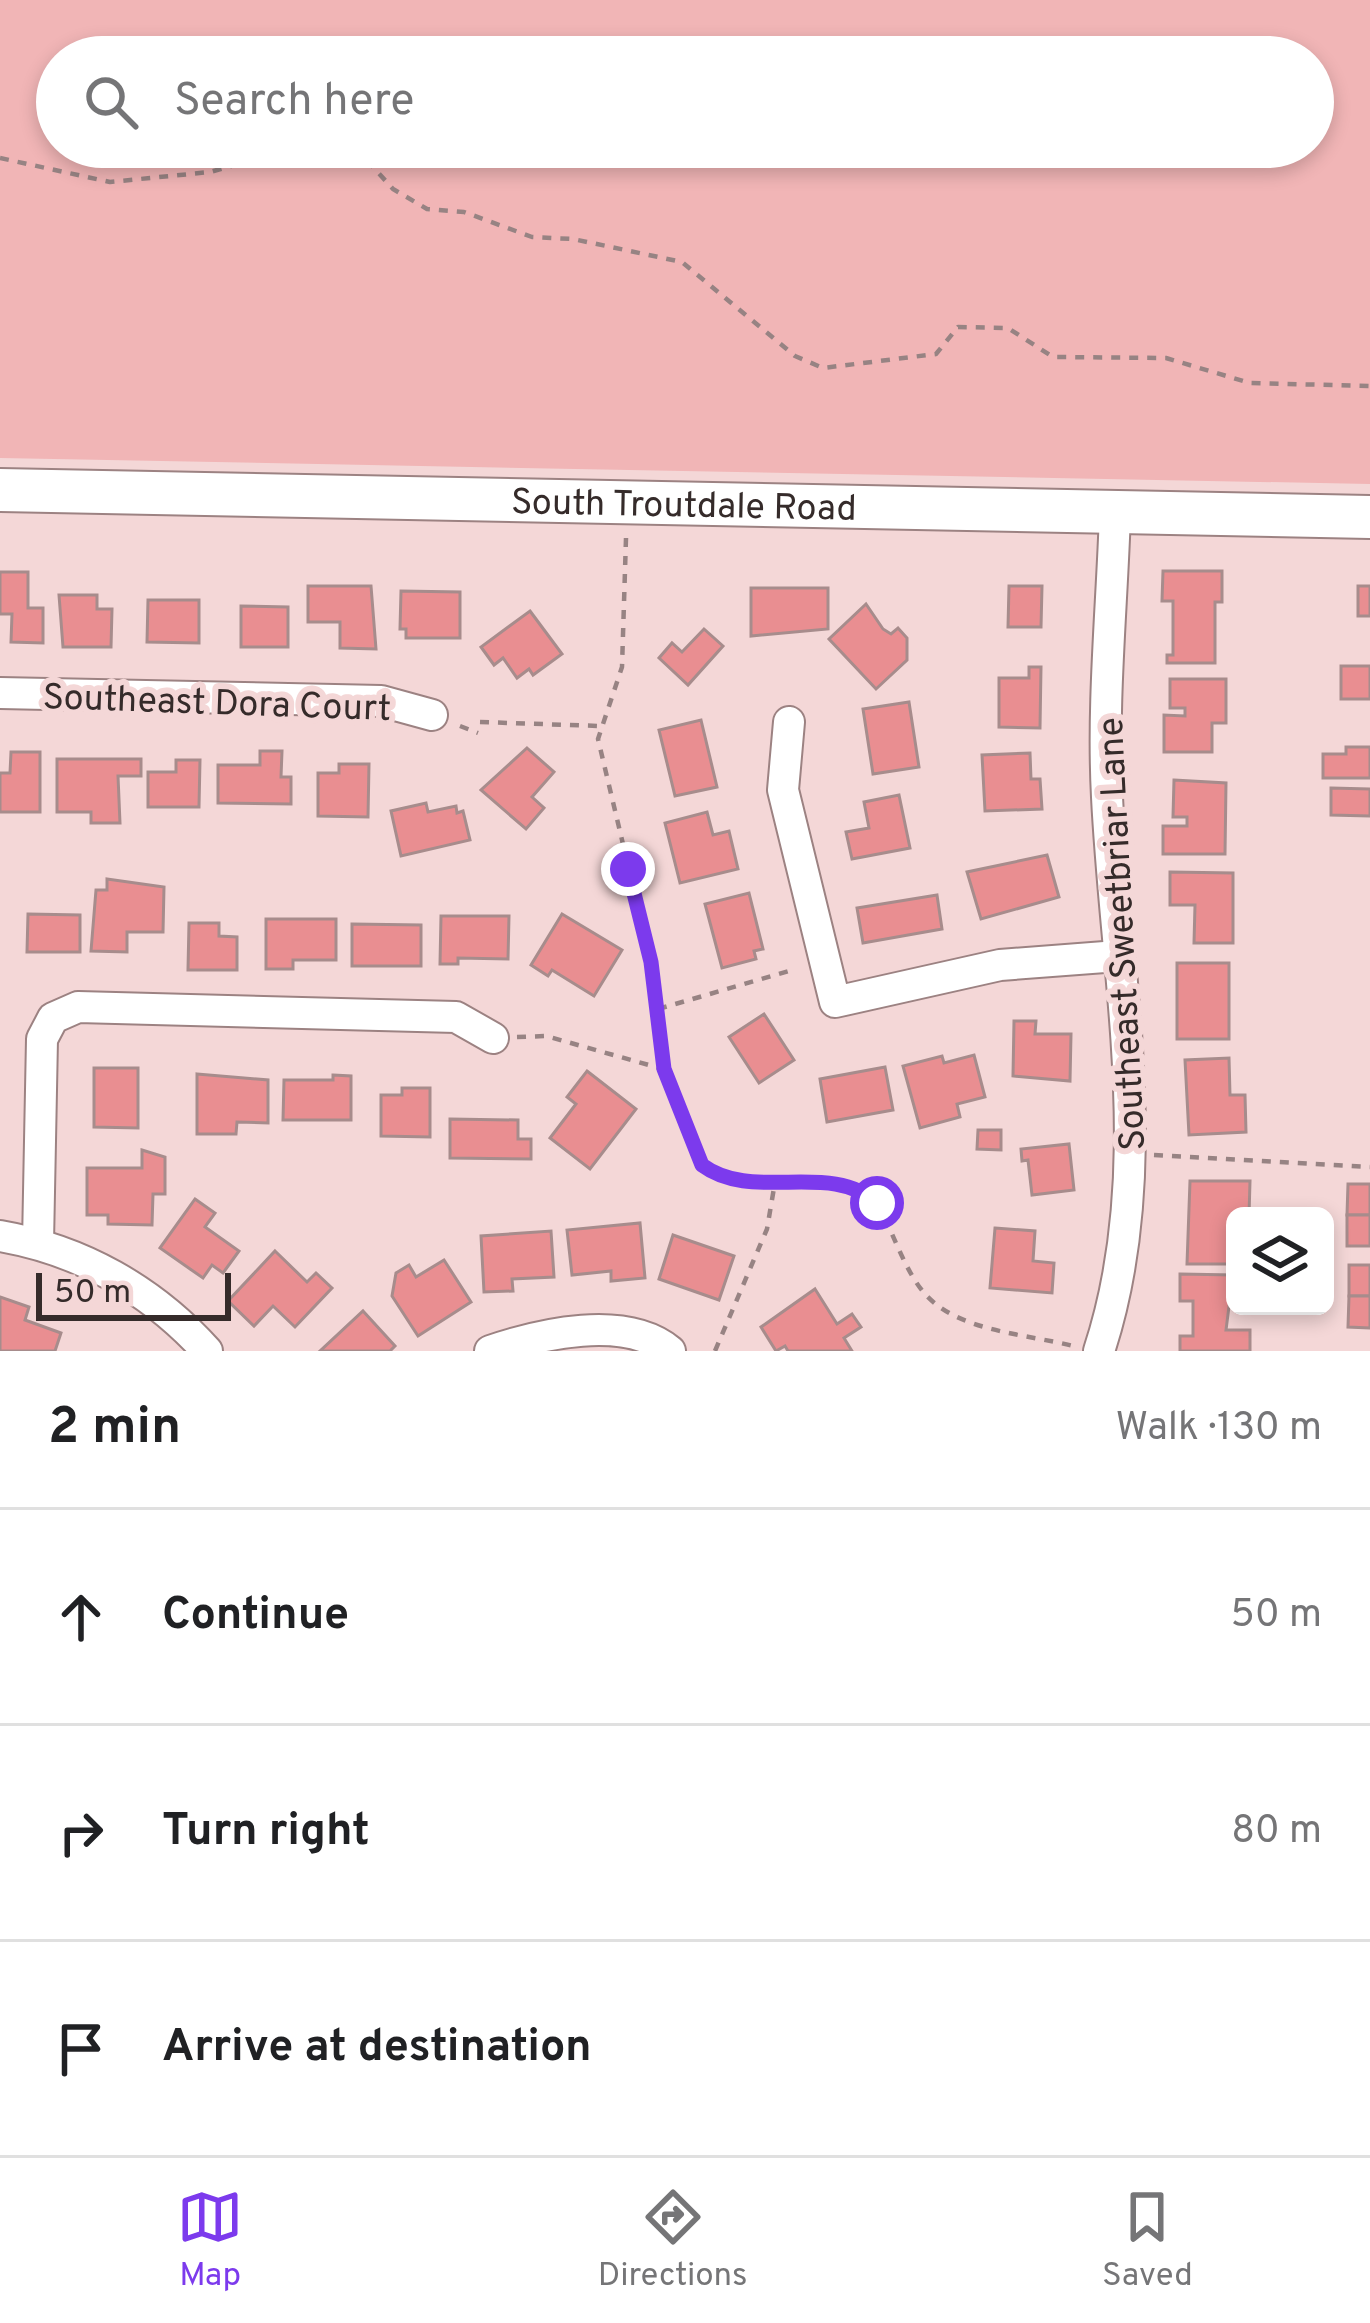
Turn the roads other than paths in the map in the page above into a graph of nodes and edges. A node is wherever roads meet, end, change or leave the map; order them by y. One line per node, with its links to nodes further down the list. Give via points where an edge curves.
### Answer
1 (0, 490): 2 (main road, South Troutdale Road)
2 (1115, 512): 3 (main road, South Troutdale Road); 7 (street, Southeast Sweetbriar Lane, via 1106,791)
3 (1370, 518)
4 (0, 693): 5 (street, Southeast Dora Court, via 382,700)
5 (432, 715)
6 (789, 722): 7 (street, via 783,790 836,1002 1000,965)
7 (1118, 956): 11 (street, Southeast Sweetbriar Lane, via 1132,1154 1124,1256)
8 (493, 1038): 10 (street, via 456,1017 65,1012 42,1039)
9 (0, 1236): 10 (street)
10 (38, 1243): 12 (street, via 122,1279)
11 (1086, 1349)
12 (207, 1351)
13 (490, 1351): 14 (street, via 601,1331)
14 (670, 1351)

